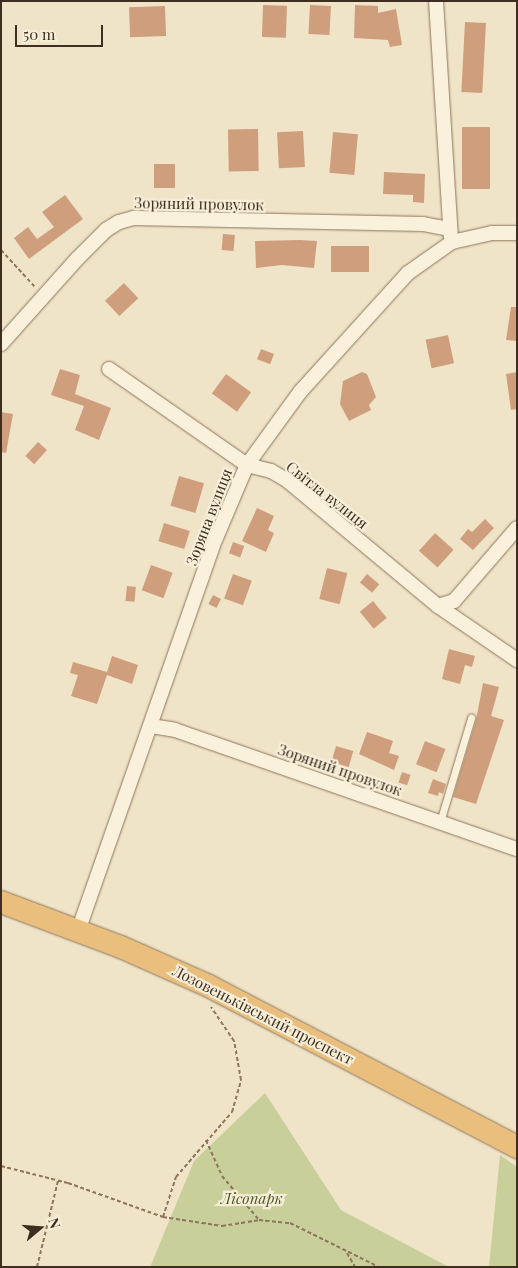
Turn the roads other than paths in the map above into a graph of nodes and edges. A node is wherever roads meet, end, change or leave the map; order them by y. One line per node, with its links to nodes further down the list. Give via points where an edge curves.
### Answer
1 (436, 1): 3 (street)
2 (517, 233): 3 (street, Зоряна вулиця)
3 (451, 235): 4 (street, Зоряний провулок, via 423,224 134,218 106,230); 6 (street, Зоряна вулиця, via 373,309 300,392)
4 (1, 344)
5 (109, 370): 6 (street, Світла вулиця)
6 (247, 465): 8 (street, Світла вулиця, via 271,471 288,481); 11 (street, Зоряна вулиця, via 220,530)
7 (517, 528): 8 (street, via 454,602)
8 (438, 606): 9 (street, Світла вулиця)
9 (517, 660)
10 (471, 718): 12 (lane)
11 (151, 726): 12 (street, Зоряний провулок, via 175,730); 15 (street, Зоряна вулиця)
12 (440, 822): 13 (street, Зоряний провулок)
13 (517, 849)
14 (1, 902): 15 (highway, Лозовеньківський проспект)
15 (78, 931): 16 (highway, Лозовеньківський проспект, via 209,986)
16 (517, 1147)

